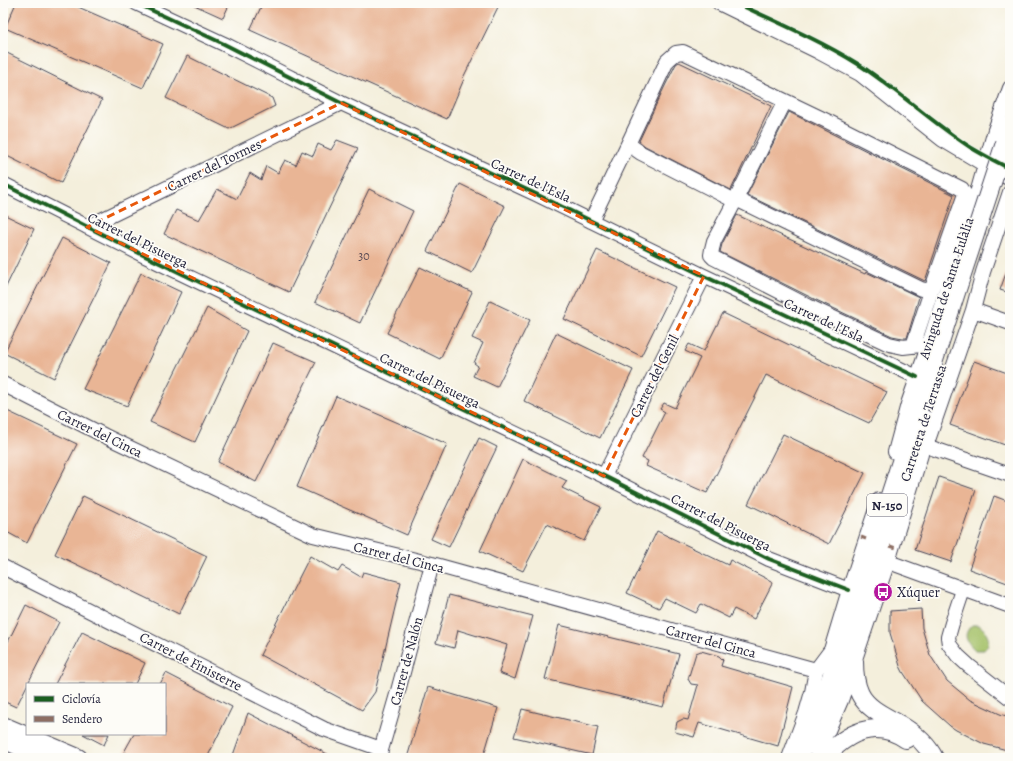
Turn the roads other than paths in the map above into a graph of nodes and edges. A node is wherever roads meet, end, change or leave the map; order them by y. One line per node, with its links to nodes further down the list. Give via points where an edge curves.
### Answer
1 (136, 3): 5 (street, Carrer de l'Esla)
2 (719, 3): 8 (street, via 860,74 943,140)
3 (1010, 88): 8 (street, Avinguda de Santa Eulàlia)
4 (785, 101): 6 (street, via 683,52 667,61); 12 (street); 17 (street, via 962,189 965,194)
5 (341, 103): 13 (street, Carrer de l'Esla); 14 (street, Carrer del Tormes)
6 (629, 142): 12 (street, via 641,154); 13 (street)
7 (1008, 142): 16 (main road, Carretera de Terrassa / N-150)
8 (985, 165): 9 (street); 20 (street, Avinguda de Santa Eulàlia)
9 (1010, 179)
10 (3, 184): 14 (street, Carrer del Pisuerga)
11 (1010, 192): 18 (street)
12 (735, 201): 17 (street, via 740,200 921,289); 21 (street, via 714,241 714,258 889,344)
13 (591, 221): 15 (street, Carrer de l'Esla)
14 (87, 227): 27 (street, Carrer del Pisuerga)
15 (704, 276): 22 (street, Carrer de l'Esla); 27 (street, Carrer del Genil)
16 (966, 278): 22 (main road, Carretera de Terrassa / N-150); 24 (main road, Carretera de Terrassa / N-150)
17 (931, 291): 21 (street)
18 (972, 310): 19 (street); 25 (street)
19 (1010, 323)
20 (929, 344): 21 (street); 22 (street, Avinguda de Santa Eulàlia)
21 (913, 346)
22 (921, 382): 31 (street, Carretera de Terrassa); 40 (main road, Carretera de Terrassa / N-150, via 820,711)
23 (3, 384): 29 (street, Carrer del Cinca, via 112,440 313,535)
24 (924, 419): 25 (main road); 40 (main road, Carretera de Terrassa / N-150)
25 (922, 450): 26 (street); 28 (main road)
26 (1010, 475)
27 (604, 476): 31 (street, Carrer del Pisuerga, via 769,559)
28 (886, 562): 32 (street); 35 (main road)
29 (432, 564): 36 (street, Carrer del Cinca); 42 (street, Carrer de Nalón)
30 (3, 567): 42 (street, Carrer de Finisterre, via 324,729)
31 (849, 590): 34 (street)
32 (963, 590): 33 (street); 37 (street, via 948,637 949,644 969,666)
33 (1010, 606)
34 (830, 650): 36 (street); 40 (main road, via 814,709)
35 (854, 655): 40 (main road, via 839,700); 49 (main road, via 854,674 862,698 873,709 918,738)
36 (816, 670): 46 (street, via 806,713)
37 (1010, 698)
38 (3, 726): 45 (main road)
39 (3, 739): 44 (main road)
40 (815, 749): 47 (main road, Carretera de Terrassa / N-150); 48 (main road, via 835,746 849,736 867,730 890,731 904,738)
41 (3, 752): 43 (main road)
42 (380, 754)
43 (16, 758)
44 (46, 758)
45 (78, 758)
46 (789, 758)
47 (799, 758)
48 (923, 758)
49 (934, 758)

